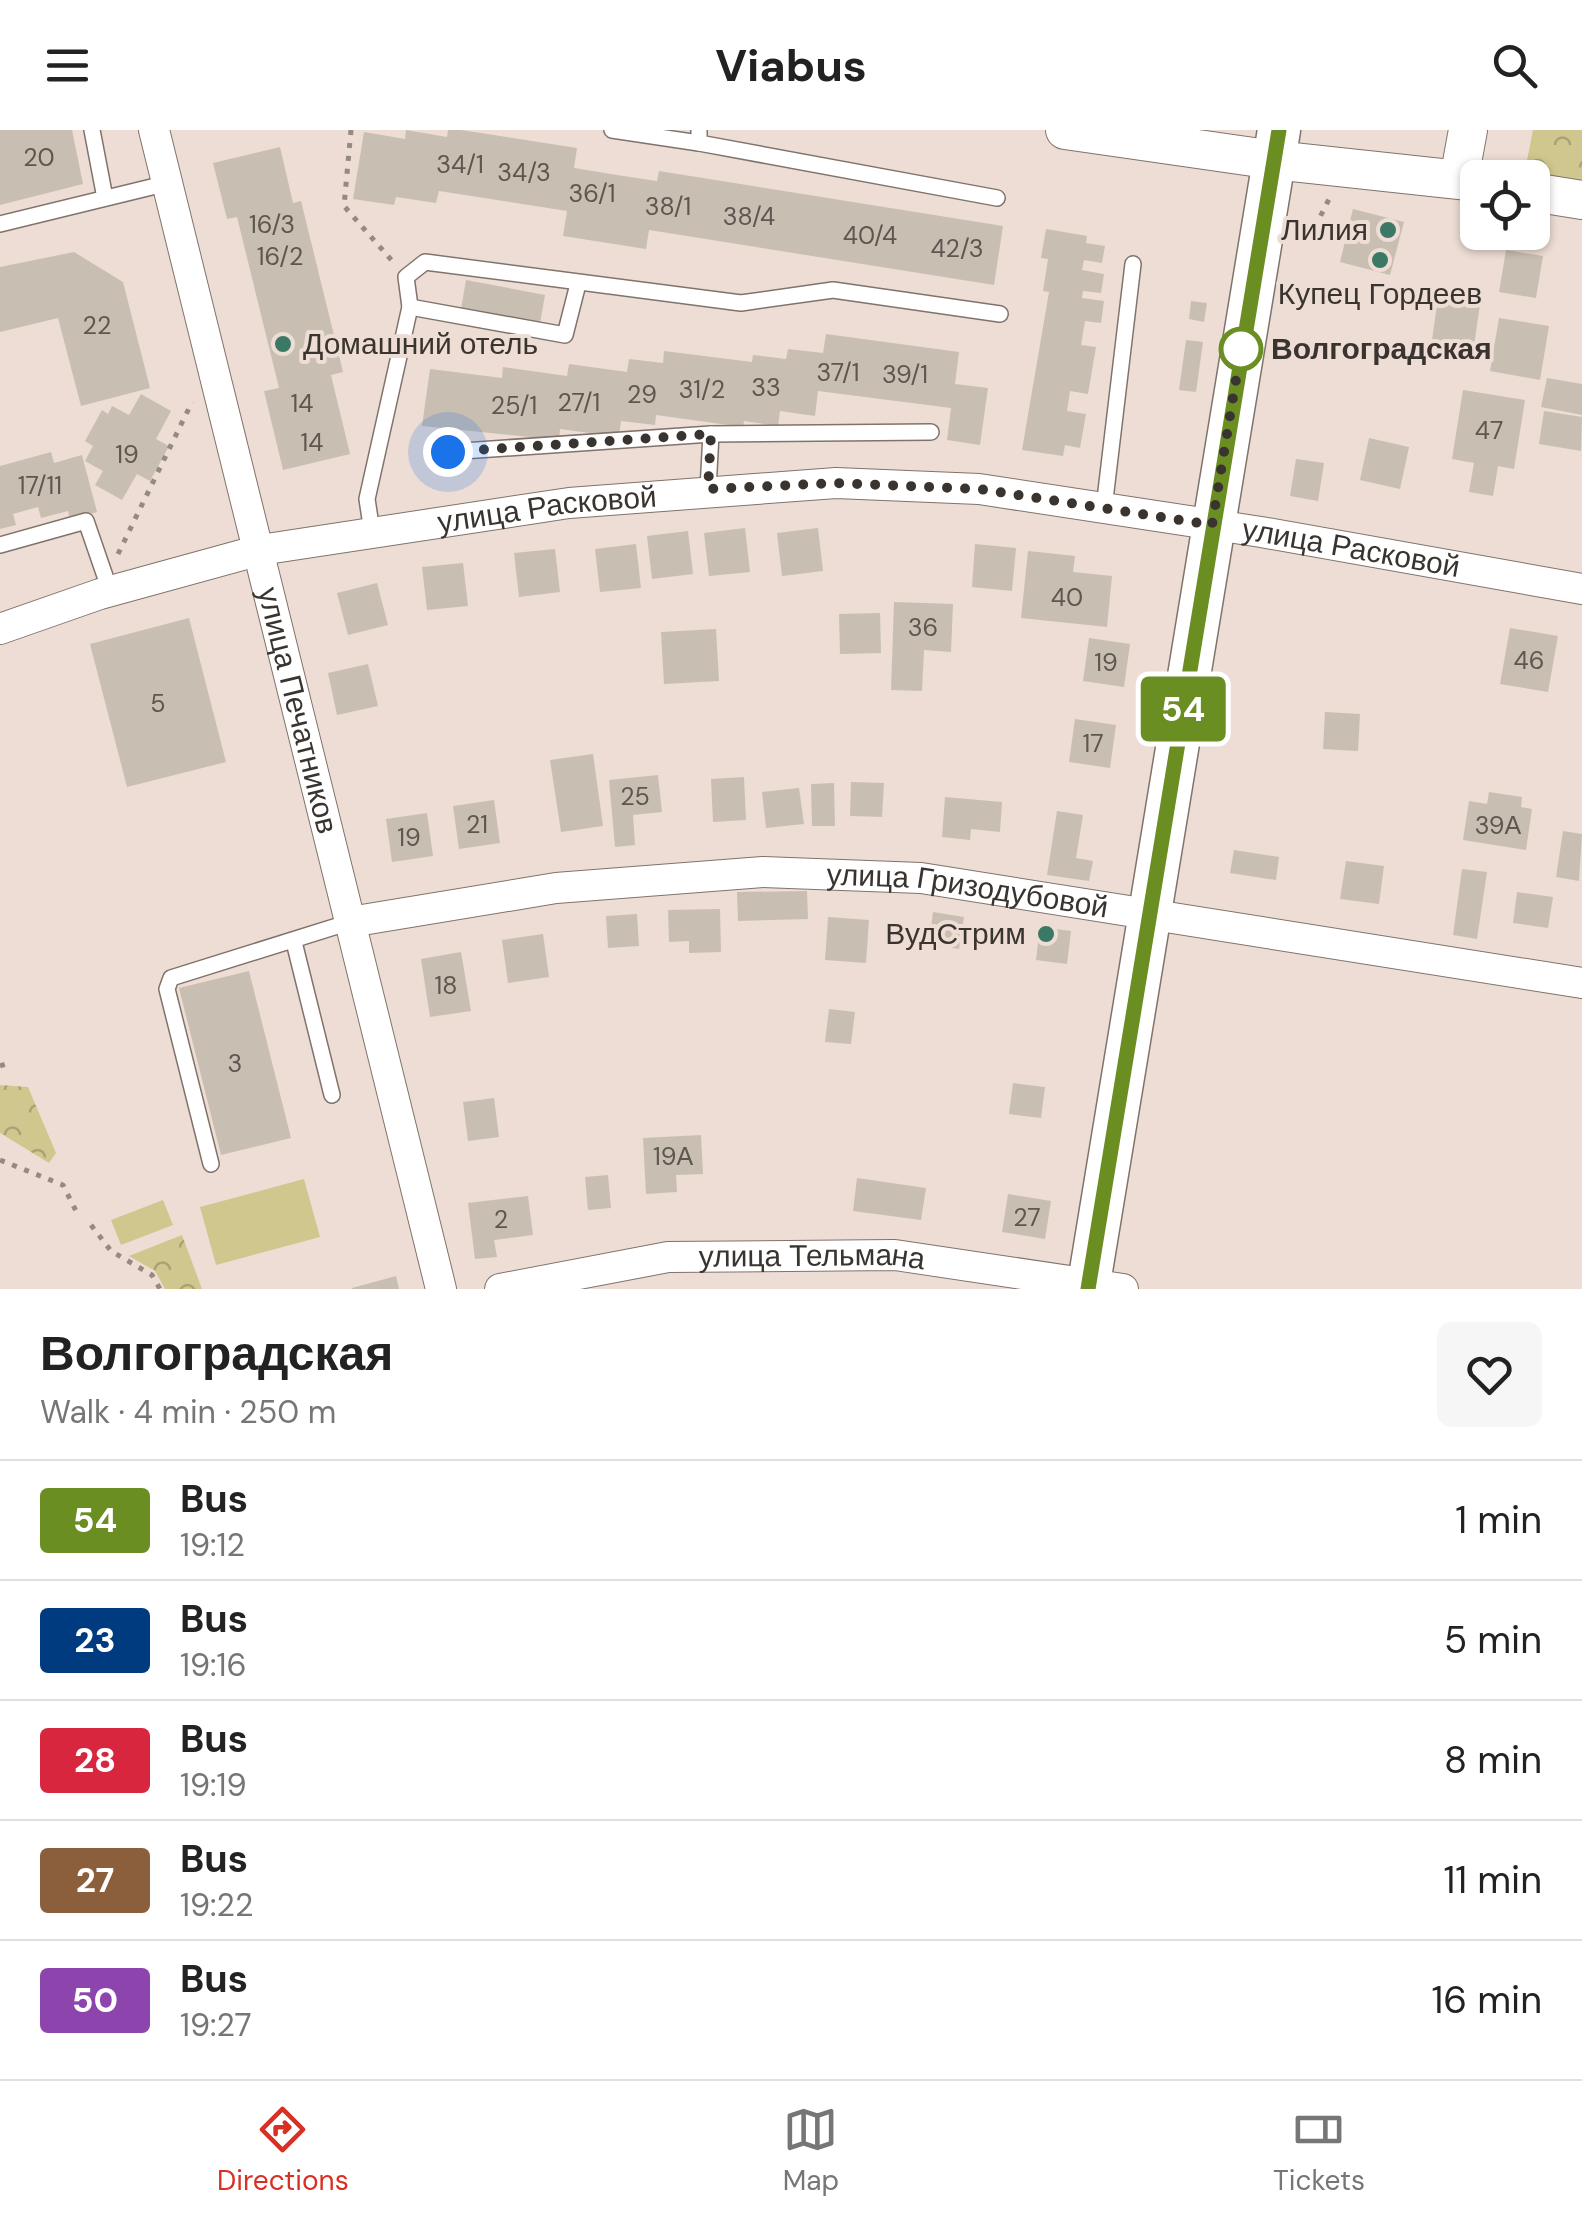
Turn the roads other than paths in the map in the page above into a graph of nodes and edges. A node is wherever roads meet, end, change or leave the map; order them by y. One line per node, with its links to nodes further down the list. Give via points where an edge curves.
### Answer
1 (92, 130): 12 (lane)
2 (154, 130): 10 (street, улица Печатников)
3 (612, 130): 6 (lane)
4 (1468, 130): 8 (street)
5 (1089, 132): 7 (street)
6 (699, 137): 13 (lane)
7 (1277, 145): 9 (street); 25 (main road)
8 (1468, 160)
9 (1460, 179)
10 (168, 183): 12 (lane); 28 (street, улица Печатников)
11 (1550, 195): 14 (street)
12 (106, 198): 15 (lane)
13 (997, 198)
14 (1582, 200)
15 (0, 224)
16 (1133, 264): 24 (lane)
17 (578, 284): 18 (lane, via 425,262 406,277); 18 (lane, via 565,335); 19 (lane, via 742,304 833,290)
18 (410, 307): 26 (lane, via 367,499)
19 (1000, 314)
20 (931, 432): 21 (lane)
21 (711, 434): 22 (lane); 23 (lane)
22 (448, 452)
23 (708, 489): 24 (street, улица Расковой, via 836,483 979,489); 26 (street, улица Расковой)
24 (1104, 508): 25 (street, улица Расковой)
25 (1212, 525): 30 (street, улица Расковой); 32 (main road)
26 (372, 532): 28 (street, улица Расковой)
27 (0, 544): 29 (lane, via 86,521)
28 (260, 550): 29 (street, улица Расковой); 33 (street, улица Печатников)
29 (103, 587): 31 (street, улица Расковой)
30 (1582, 589)
31 (0, 629)
32 (1149, 913): 33 (street, улица Гризодубовой, via 921,878 763,872 556,888); 35 (street, улица Гризодубовой); 38 (main road)
33 (350, 922): 34 (lane); 39 (street, улица Печатников)
34 (294, 942): 36 (lane); 37 (lane, via 171,978 168,989)
35 (1582, 983)
36 (332, 1095)
37 (210, 1164)
38 (1100, 1287): 40 (street, улица Тельмана, via 895,1256 668,1257)
39 (442, 1289)
40 (500, 1289)

